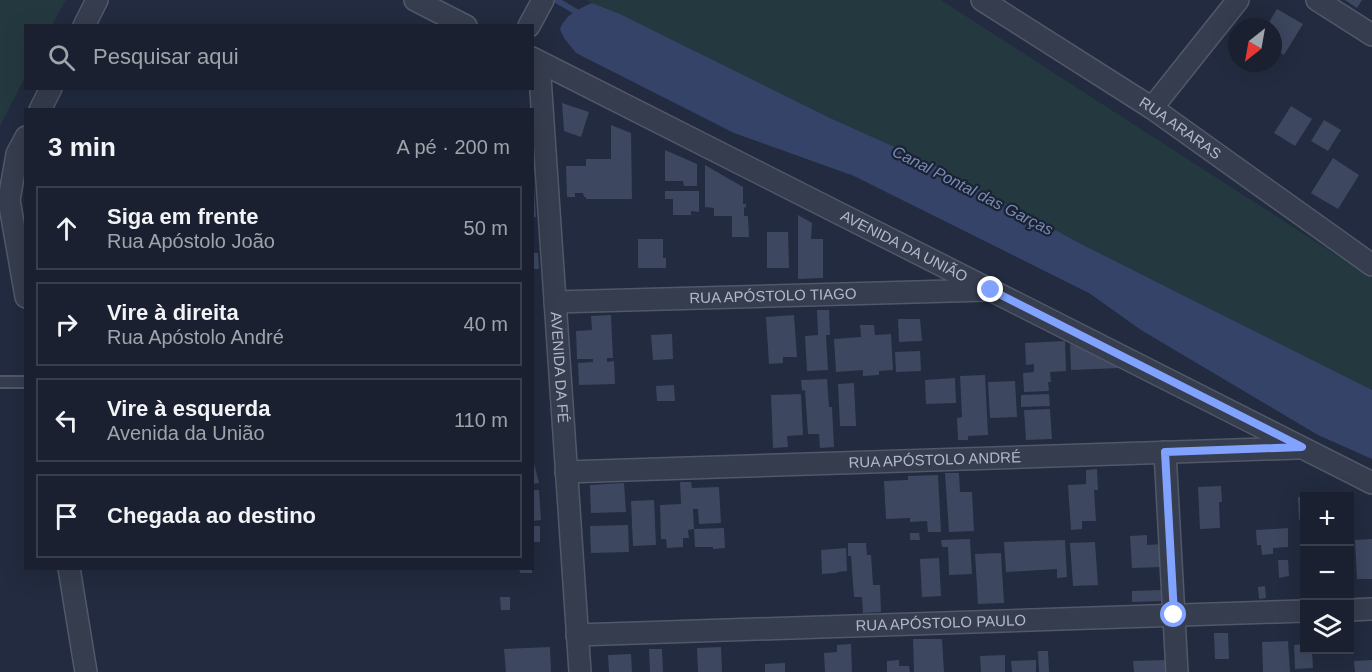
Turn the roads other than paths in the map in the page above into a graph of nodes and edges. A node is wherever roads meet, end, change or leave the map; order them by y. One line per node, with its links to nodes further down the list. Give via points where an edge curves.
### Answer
1 (97, 0): 7 (street)
2 (415, 0): 8 (street)
3 (543, 0): 9 (street)
4 (982, 0): 14 (street, RUA ARARAS)
5 (1238, 0): 14 (street)
6 (1317, 0): 10 (street)
7 (85, 24)
8 (462, 24)
9 (530, 24)
10 (1372, 35)
11 (536, 60): 19 (street, AVENIDA DA UNIÃO); 20 (street, AVENIDA DA FÉ)
12 (50, 90): 13 (street)
13 (41, 108)
14 (1152, 108): 17 (street, RUA ARARAS)
15 (24, 141): 16 (street)
16 (5, 197): 18 (street)
17 (1372, 265)
18 (24, 287)
19 (991, 290): 20 (street, RUA APÓSTOLO TIAGO); 23 (street, AVENIDA DA UNIÃO)
20 (555, 302): 25 (street, AVENIDA DA FÉ)
21 (0, 382): 22 (lane)
22 (24, 382)
23 (1302, 447): 24 (street, RUA APÓSTOLO ANDRÉ); 26 (street, AVENIDA DA UNIÃO)
24 (1165, 452): 25 (street, RUA APÓSTOLO ANDRÉ); 31 (street)
25 (566, 471): 32 (street, AVENIDA DA FÉ)
26 (1372, 483)
27 (69, 570): 33 (street)
28 (1372, 609): 29 (street)
29 (1354, 610)
30 (1300, 611): 31 (street, RUA APÓSTOLO PAULO)
31 (1174, 615): 32 (street, RUA APÓSTOLO PAULO); 35 (street)
32 (577, 636): 34 (street, AVENIDA DA FÉ)
33 (86, 672)
34 (580, 672)
35 (1177, 672)

